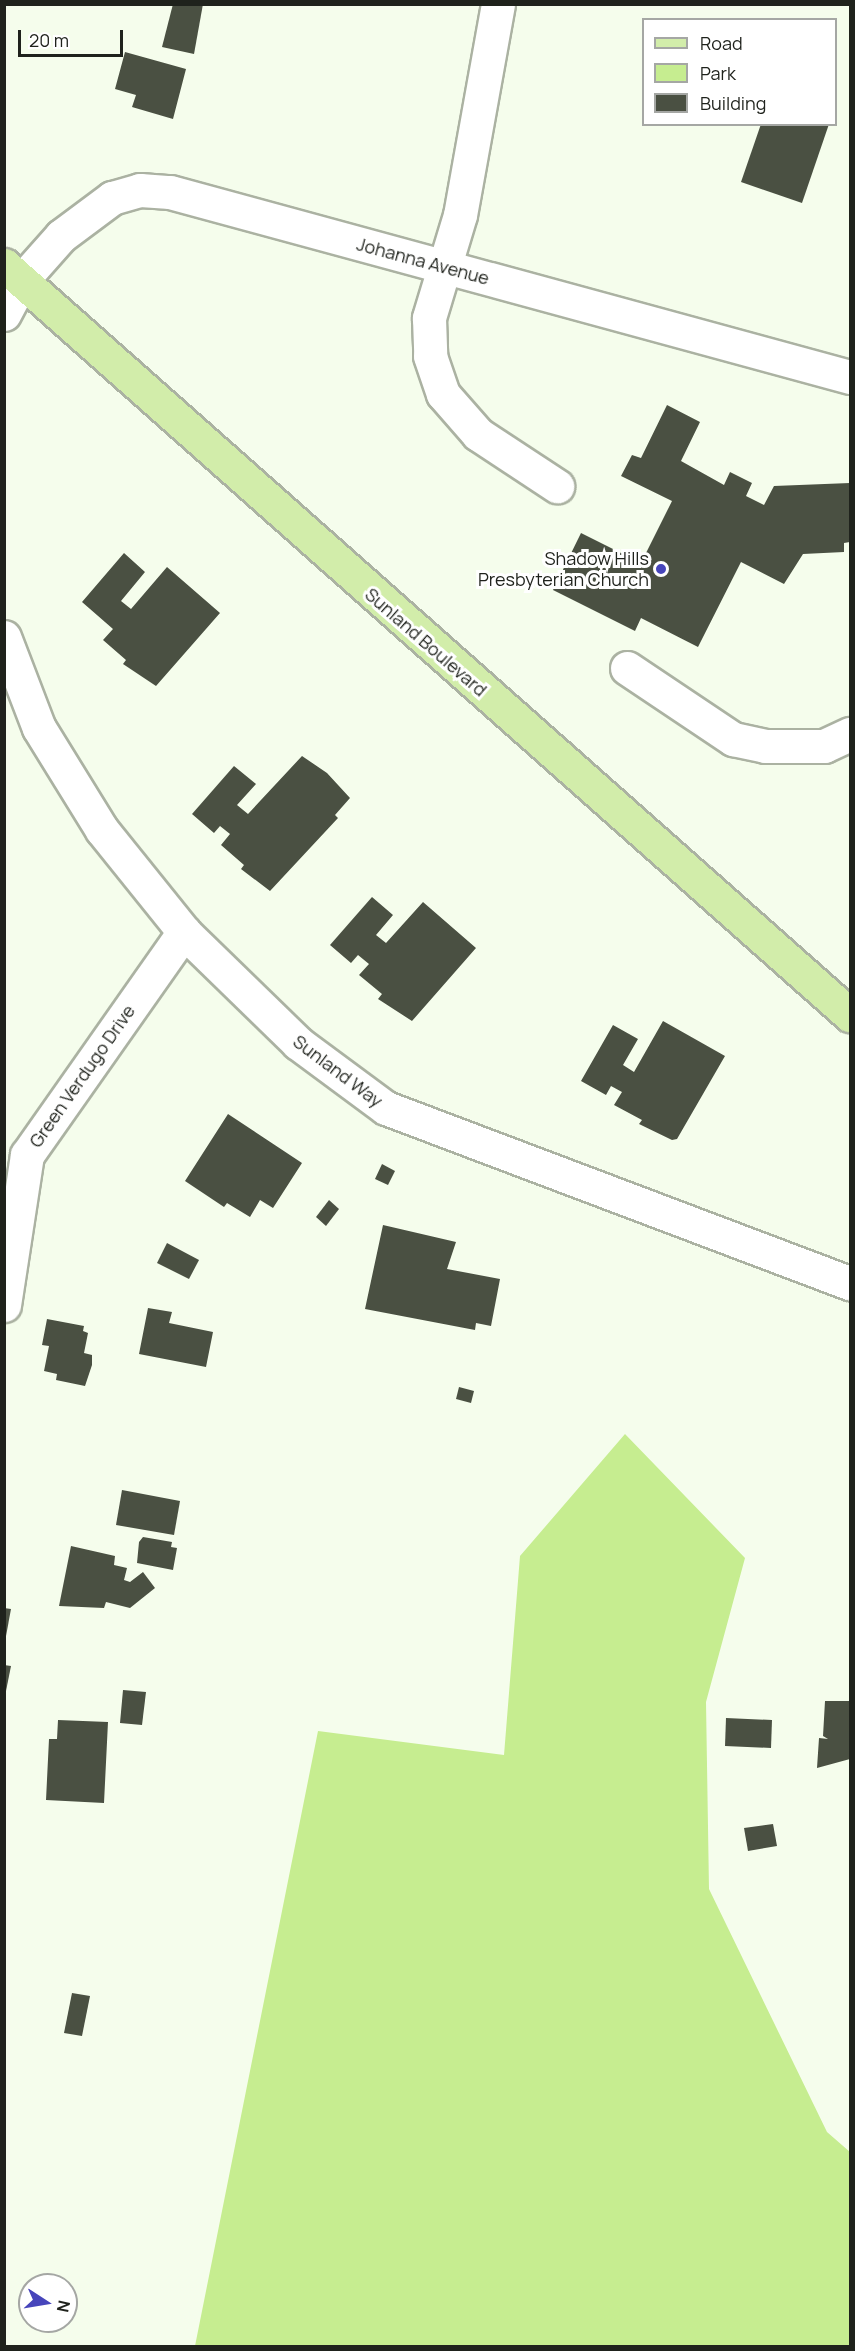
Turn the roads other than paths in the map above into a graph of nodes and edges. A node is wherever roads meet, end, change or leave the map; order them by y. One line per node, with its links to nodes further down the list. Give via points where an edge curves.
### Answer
1 (498, 4): 2 (street, via 460,215)
2 (445, 267): 3 (street, Johanna Avenue, via 170,192 140,190 112,198); 5 (street, Johanna Avenue); 6 (street, via 429,318 430,356 442,394 478,434)
3 (14, 273): 4 (street); 11 (main road, Sunland Boulevard)
4 (4, 314)
5 (850, 377)
6 (556, 486)
7 (4, 637): 10 (street, Sunland Way, via 39,728 102,830)
8 (627, 668): 9 (street, via 733,739 765,746 824,746)
9 (850, 735)
10 (183, 932): 12 (street, Sunland Way, via 298,1043 386,1108); 13 (street, Green Verdugo Drive, via 27,1155)
11 (850, 1015)
12 (850, 1283)
13 (4, 1305)

